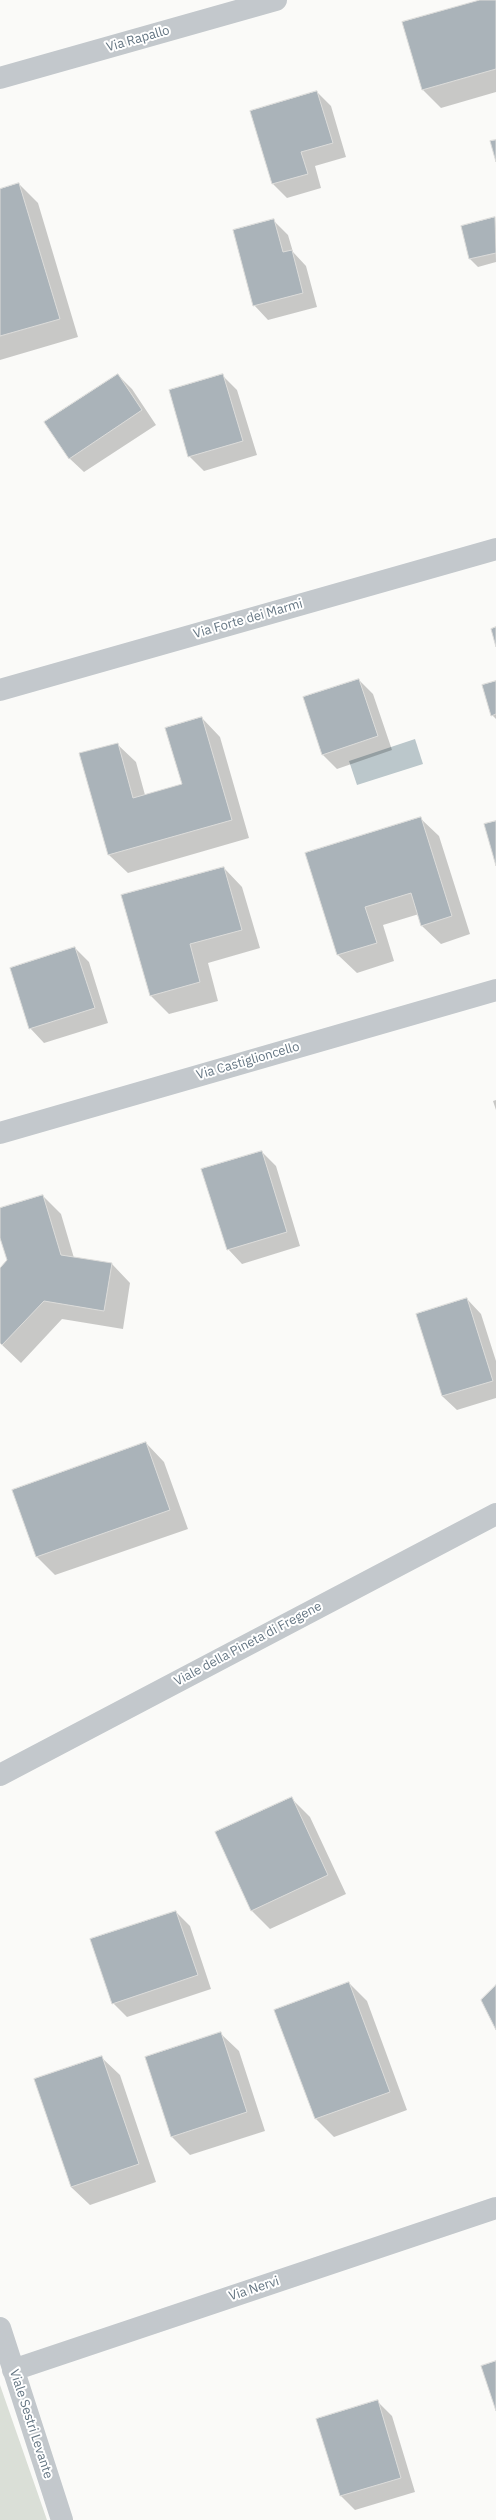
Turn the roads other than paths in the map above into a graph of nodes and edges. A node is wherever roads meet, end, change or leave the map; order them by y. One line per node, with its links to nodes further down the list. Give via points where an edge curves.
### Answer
1 (276, 0): 2 (street, Via Rapallo)
2 (0, 78)
3 (496, 549): 4 (street, Via Forte dei Marmi)
4 (0, 690)
5 (496, 990): 6 (street, Via Castiglioncello)
6 (0, 1133)
7 (496, 1514): 8 (street, Viale della Pineta di Fregene)
8 (0, 1775)
9 (496, 2208): 11 (street, Via Nervi)
10 (0, 2328): 11 (street, Viale Sestri Levante)
11 (13, 2370): 12 (street, Viale Sestri Levante)
12 (62, 2520)

